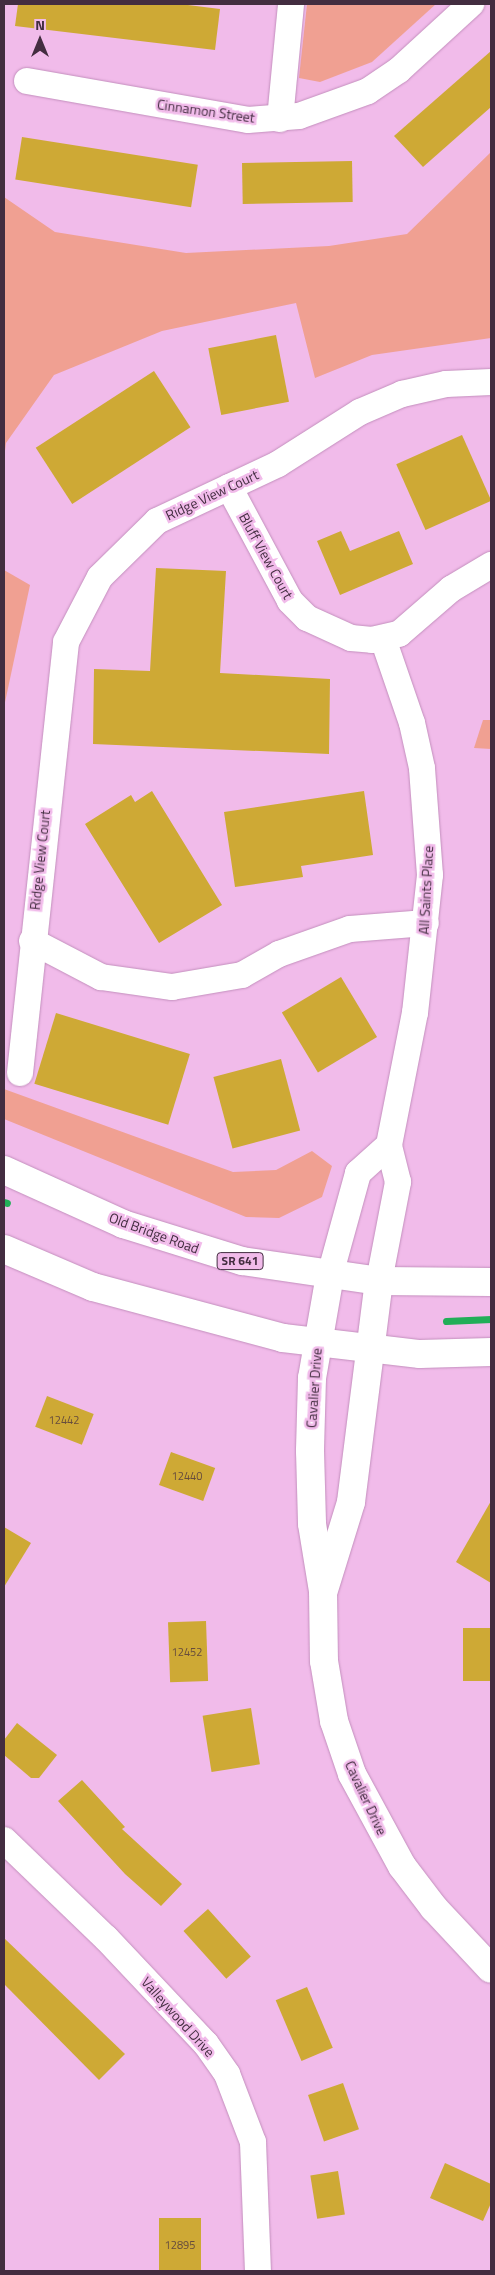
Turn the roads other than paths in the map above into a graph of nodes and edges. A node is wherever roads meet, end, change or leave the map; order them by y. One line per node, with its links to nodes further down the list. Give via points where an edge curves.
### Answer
1 (291, 4): 4 (street)
2 (471, 4): 4 (street, Cinnamon Street, via 399,70 368,91 335,106)
3 (27, 81): 4 (street, Cinnamon Street, via 248,120)
4 (280, 119)
5 (491, 382): 6 (street, Ridge View Court, via 446,384 402,394 360,412 278,464)
6 (229, 486): 8 (street, Bluff View Court, via 290,601 307,618 351,638); 10 (street, Ridge View Court, via 190,502 129,544 80,608 66,642)
7 (491, 564): 8 (street, Bluff View Court, via 451,589 416,623)
8 (383, 639): 9 (street, All Saints Place, via 412,723 422,768 428,821)
9 (426, 923): 10 (street, via 350,929 279,954 242,975 172,987 101,977); 12 (street, All Saints Place, via 415,1013)
10 (32, 941): 11 (street, Ridge View Court)
11 (20, 1073)
12 (389, 1145): 15 (street, via 358,1173); 16 (street, All Saints Place, via 398,1182)
13 (4, 1170): 15 (street, Old Bridge Road / SR 641, via 189,1247 242,1261)
14 (4, 1249): 18 (street, via 55,1274 187,1316)
15 (330, 1275): 16 (street, Old Bridge Road / SR 641); 18 (street, Cavalier Drive)
16 (379, 1281): 17 (street, Old Bridge Road / SR 641); 19 (street, Cavalier Drive)
17 (491, 1282)
18 (317, 1343): 19 (street); 21 (street, Cavalier Drive, via 310,1420 311,1507)
19 (372, 1350): 20 (street); 21 (street, Cavalier Drive, via 348,1516)
20 (491, 1352)
21 (323, 1591): 23 (street, Cavalier Drive, via 324,1661 334,1721 352,1774 402,1866 434,1908)
22 (4, 1840): 24 (street, Valleywood Drive, via 106,1938 206,2044 227,2074 253,2142)
23 (491, 1969)
24 (258, 2271)

